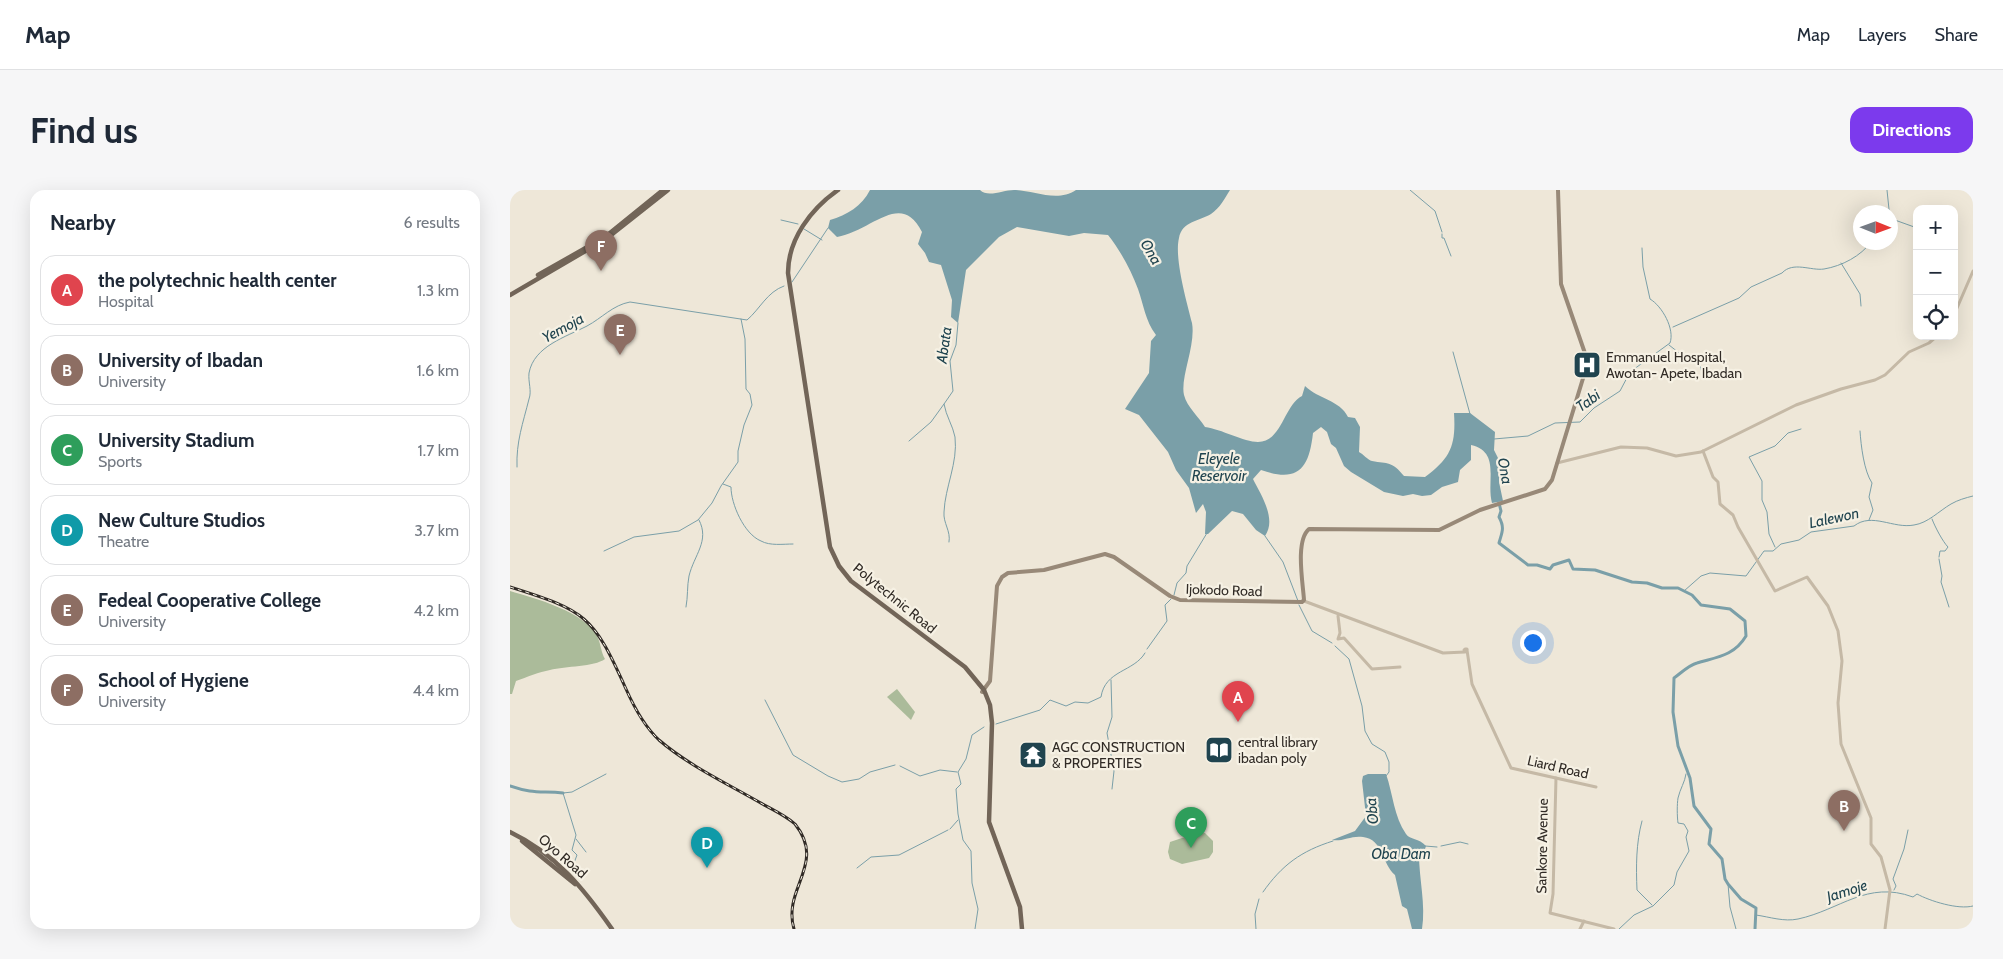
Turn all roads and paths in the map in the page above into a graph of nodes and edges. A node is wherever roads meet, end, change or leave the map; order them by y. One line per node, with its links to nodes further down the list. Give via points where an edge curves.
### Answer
1 (663, 190): 5 (main road)
2 (668, 190): 5 (main road)
3 (836, 190): 15 (main road, Polytechnic Road, via 809,215 797,232 786,268 791,317 832,558 846,578 962,668)
4 (1558, 190): 11 (main road, via 1561,284 1588,362)
5 (606, 238): 7 (main road)
6 (1973, 271): 8 (street)
7 (510, 294)
8 (1958, 306)
9 (1932, 340): 10 (street, via 1909,352 1875,380 1796,405)
10 (1703, 451): 11 (street, via 1679,456 1646,448 1621,447); 24 (street, via 1719,483 1720,504 1735,518 1776,591 1808,577 1834,616 1842,661 1838,702 1842,751 1867,804 1872,825 1869,837 1881,857 1890,889)
11 (1556, 463): 12 (main road, via 1552,480 1545,489 1492,506 1439,530 1310,529 1304,536 1302,552)
12 (1304, 601): 13 (street); 15 (main road, Ijokodo Road, via 1192,602 1172,597 1114,556 1106,554 1044,570 1005,574 997,586 990,677)
13 (1338, 616): 14 (street, via 1338,639 1344,638 1372,669); 16 (street, Liard Road, via 1443,653 1465,652 1476,696 1511,768)
14 (1400, 667)
15 (984, 690): 21 (main road, Polytechnic Road, via 990,724 986,820 1019,911)
16 (1556, 778): 17 (street, Liard Road); 19 (street, Sankore Avenue, via 1550,914)
17 (1596, 787)
18 (510, 834): 20 (main road, Oyo Road, via 531,843 568,872 584,889)
19 (1584, 921): 22 (street); 23 (street)
20 (611, 929)
21 (1021, 929)
22 (1580, 929)
23 (1614, 929)
24 (1885, 929)

